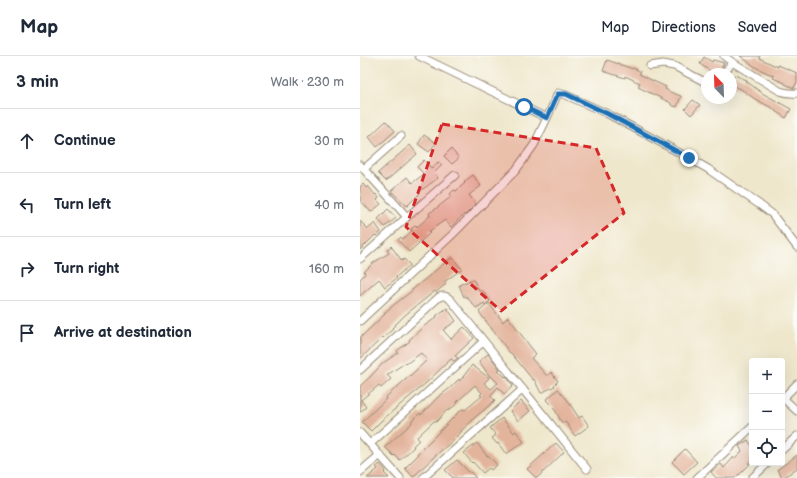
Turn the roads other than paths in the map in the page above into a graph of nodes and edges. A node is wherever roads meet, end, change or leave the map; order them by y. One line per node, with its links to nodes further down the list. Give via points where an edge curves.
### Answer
1 (419, 56): 8 (street)
2 (724, 56): 3 (street)
3 (732, 62): 5 (street); 7 (street, via 780,91)
4 (650, 66): 6 (street, via 674,66)
5 (728, 68)
6 (701, 80)
7 (797, 93)
8 (547, 118): 13 (street, via 558,94 566,94 608,114 708,169 760,205 772,214); 15 (street, via 534,145 516,170 453,234)
9 (401, 136): 10 (street)
10 (362, 167): 12 (street)
11 (455, 175): 12 (street)
12 (407, 217): 14 (street)
13 (797, 247)
14 (360, 259)
15 (360, 321)
16 (484, 341): 17 (street, via 450,299 443,296); 19 (street); 26 (street)
17 (360, 370)
18 (797, 384): 20 (street)
19 (523, 389): 30 (street); 33 (street)
20 (785, 396)
21 (785, 400): 22 (street)
22 (797, 411)
23 (749, 430): 34 (street)
24 (360, 433): 26 (street)
25 (797, 436): 27 (street)
26 (370, 444): 28 (street)
27 (785, 447)
28 (380, 455): 31 (street); 32 (street)
29 (765, 466): 35 (street)
30 (587, 469)
31 (360, 472)
32 (400, 478)
33 (423, 478)
34 (697, 478)
35 (752, 478)

